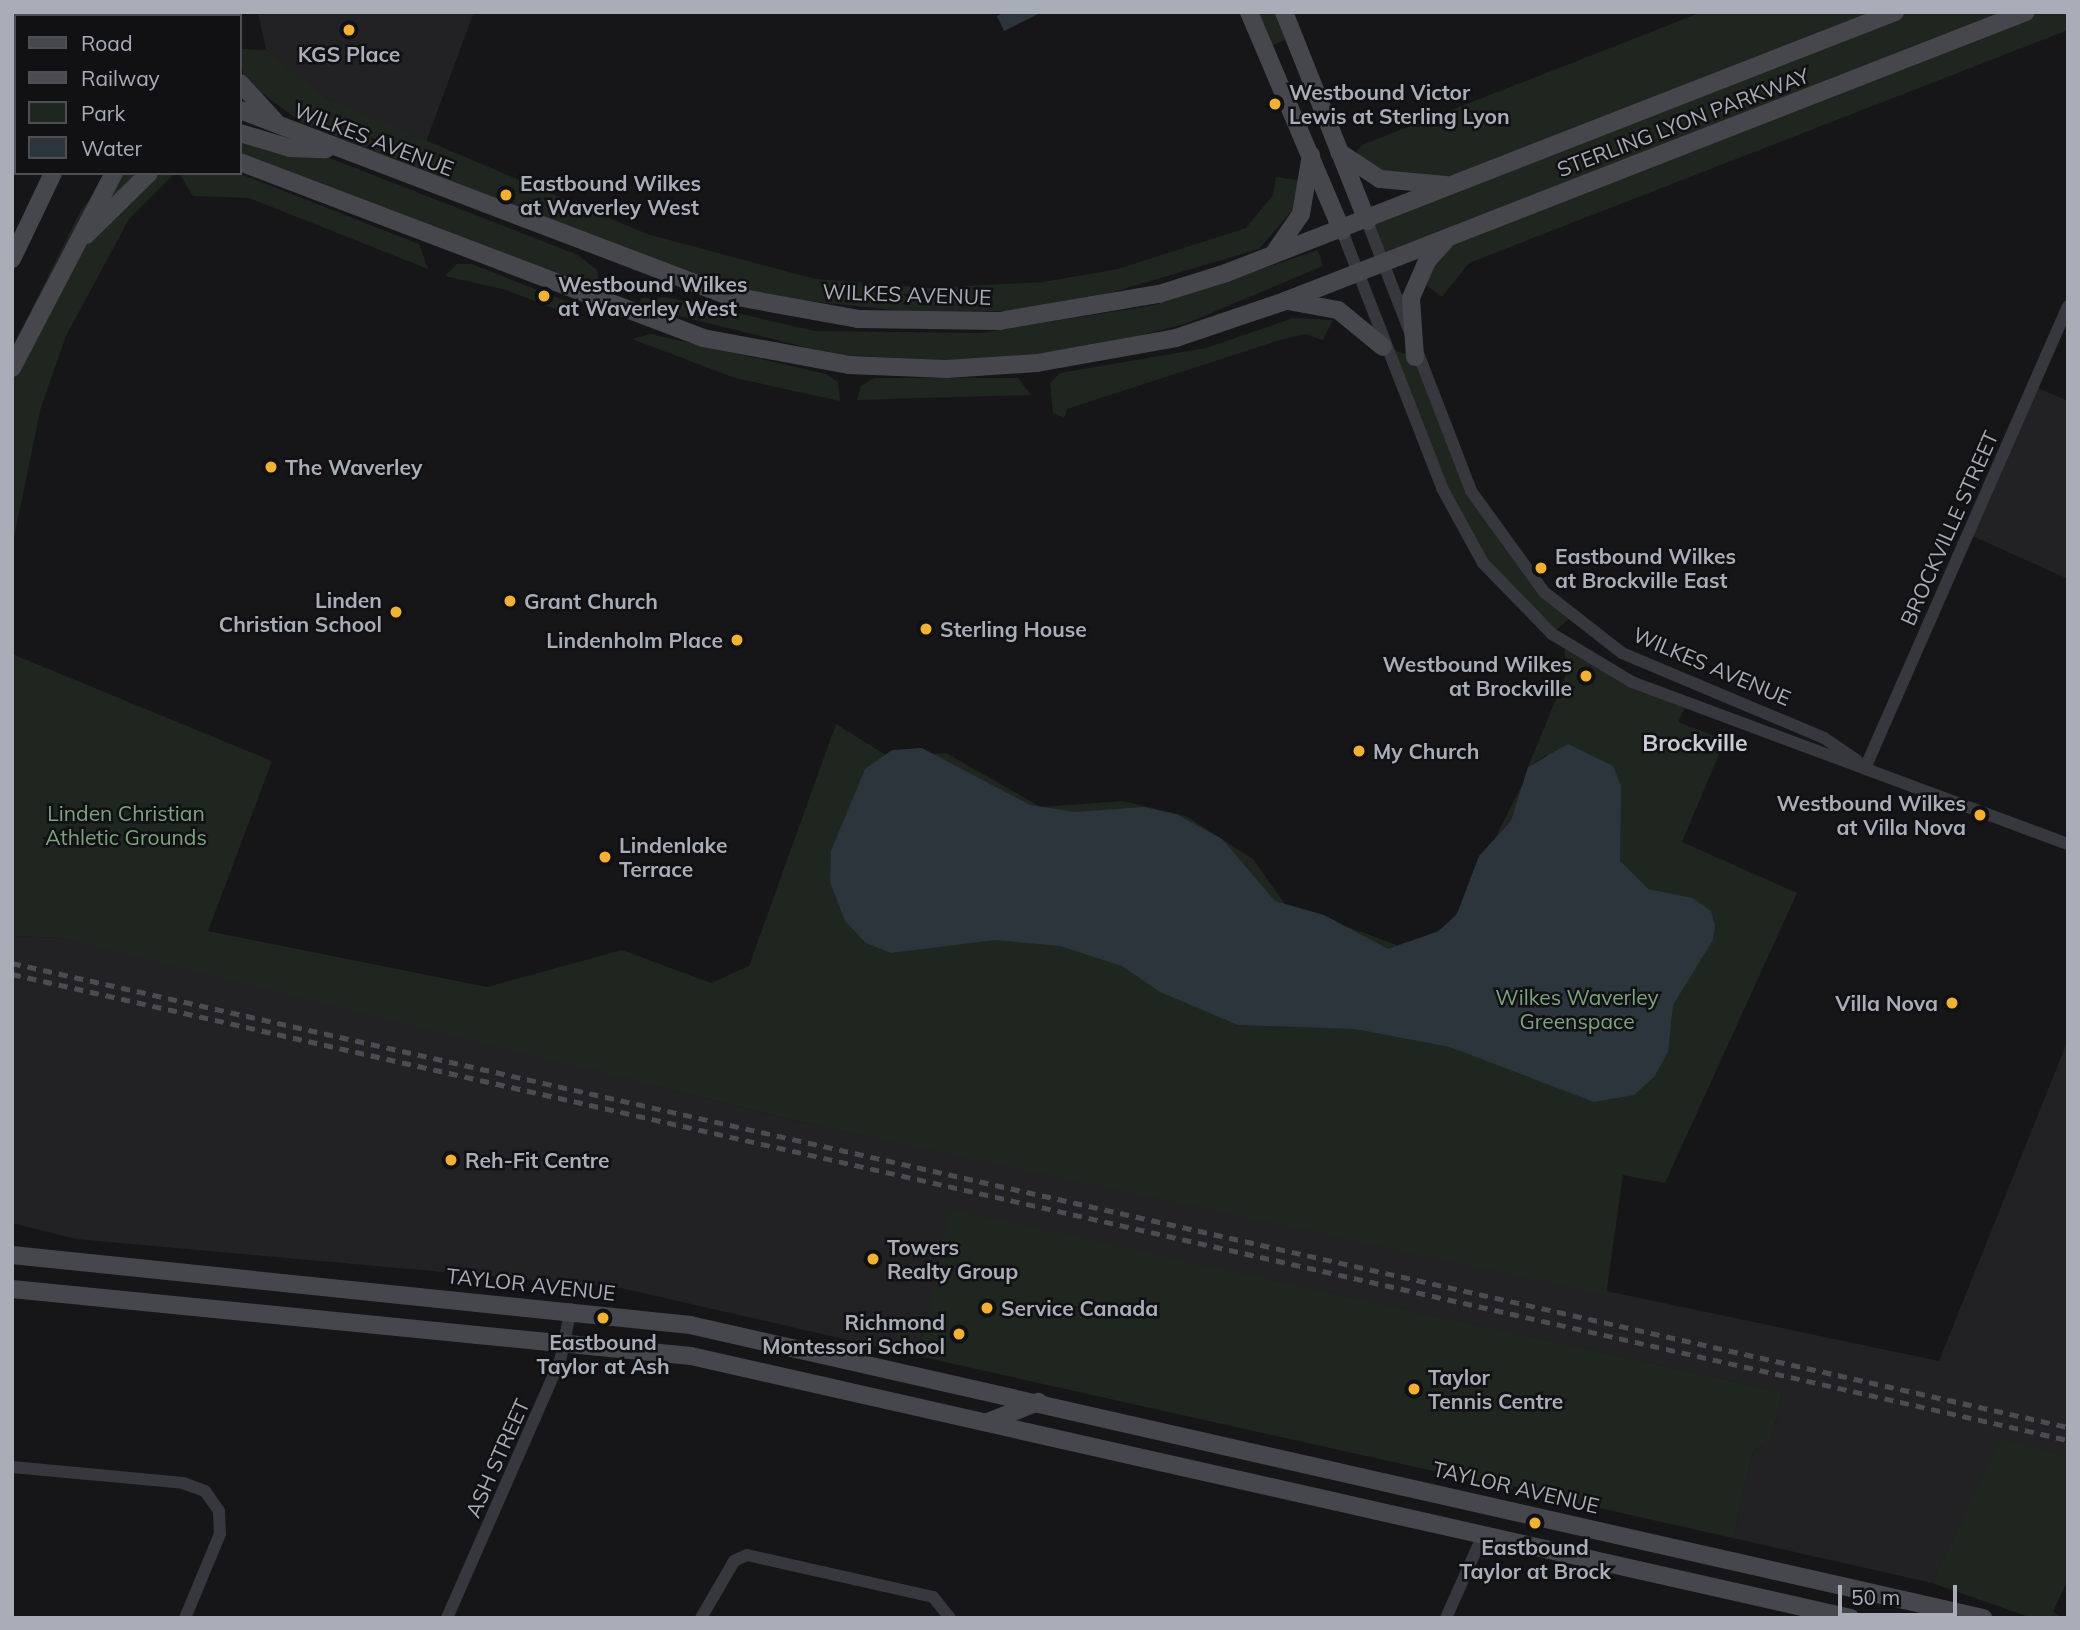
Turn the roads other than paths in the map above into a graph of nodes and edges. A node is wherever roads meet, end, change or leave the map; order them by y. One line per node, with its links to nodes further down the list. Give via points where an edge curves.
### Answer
1 (1249, 12): 11 (main road)
2 (1284, 12): 9 (main road)
3 (1895, 12): 16 (main road, STERLING LYON PARKWAY)
4 (2026, 12): 19 (main road, STERLING LYON PARKWAY)
5 (242, 85): 7 (main road)
6 (242, 111): 7 (main road, WILKES AVENUE)
7 (280, 126): 10 (main road, WILKES AVENUE)
8 (242, 134): 10 (main road, via 290,148)
9 (1334, 147): 16 (main road, via 1380,178); 17 (main road)
10 (337, 149): 21 (main road, WILKES AVENUE, via 726,295 858,319 999,321 1070,312 1158,294)
11 (1311, 155): 18 (main road); 21 (main road, via 1301,214)
12 (242, 163): 25 (main road, via 649,322 761,352 849,365 947,369 1037,363 1176,338)
13 (52, 175): 22 (main road)
14 (113, 175): 20 (main road)
15 (147, 175): 20 (main road)
16 (1452, 185): 17 (main road, STERLING LYON PARKWAY)
17 (1367, 221): 18 (main road, STERLING LYON PARKWAY); 23 (street, WILKES AVENUE)
18 (1342, 231): 21 (main road, WILKES AVENUE); 24 (street, WILKES AVENUE)
19 (1448, 238): 23 (main road, STERLING LYON PARKWAY); 28 (main road, via 1427,261 1411,298)
20 (72, 250): 29 (main road)
21 (1274, 253)
22 (12, 259)
23 (1380, 263): 24 (main road, STERLING LYON PARKWAY); 28 (street, WILKES AVENUE)
24 (1357, 271): 25 (main road); 27 (street, WILKES AVENUE)
25 (1284, 301): 27 (main road, via 1338,310)
26 (2068, 306): 30 (street, BROCKVILLE STREET)
27 (1383, 347): 30 (street, WILKES AVENUE, via 1425,453 1483,563 1552,634 1632,682)
28 (1415, 357): 30 (street, WILKES AVENUE, via 1471,491 1544,592 1622,653 1824,738)
29 (12, 368)
30 (1866, 766): 31 (street, WILKES AVENUE)
31 (2068, 844)
32 (12, 1255): 34 (main road, TAYLOR AVENUE)
33 (12, 1289): 35 (main road)
34 (570, 1309): 35 (street, ASH STREET); 36 (main road, TAYLOR AVENUE, via 690,1325)
35 (564, 1341): 37 (main road, via 691,1356); 42 (street, ASH STREET)
36 (1038, 1402): 37 (main road); 40 (main road, TAYLOR AVENUE)
37 (987, 1422): 39 (main road)
38 (12, 1467): 41 (street, via 205,1490 221,1523)
39 (1483, 1535): 45 (street); 46 (main road)
40 (1929, 1611): 47 (main road, TAYLOR AVENUE)
41 (185, 1618)
42 (447, 1618)
43 (701, 1618): 44 (street, via 728,1569 747,1555 933,1597)
44 (950, 1618)
45 (1446, 1618)
46 (1851, 1618)
47 (1983, 1618)

